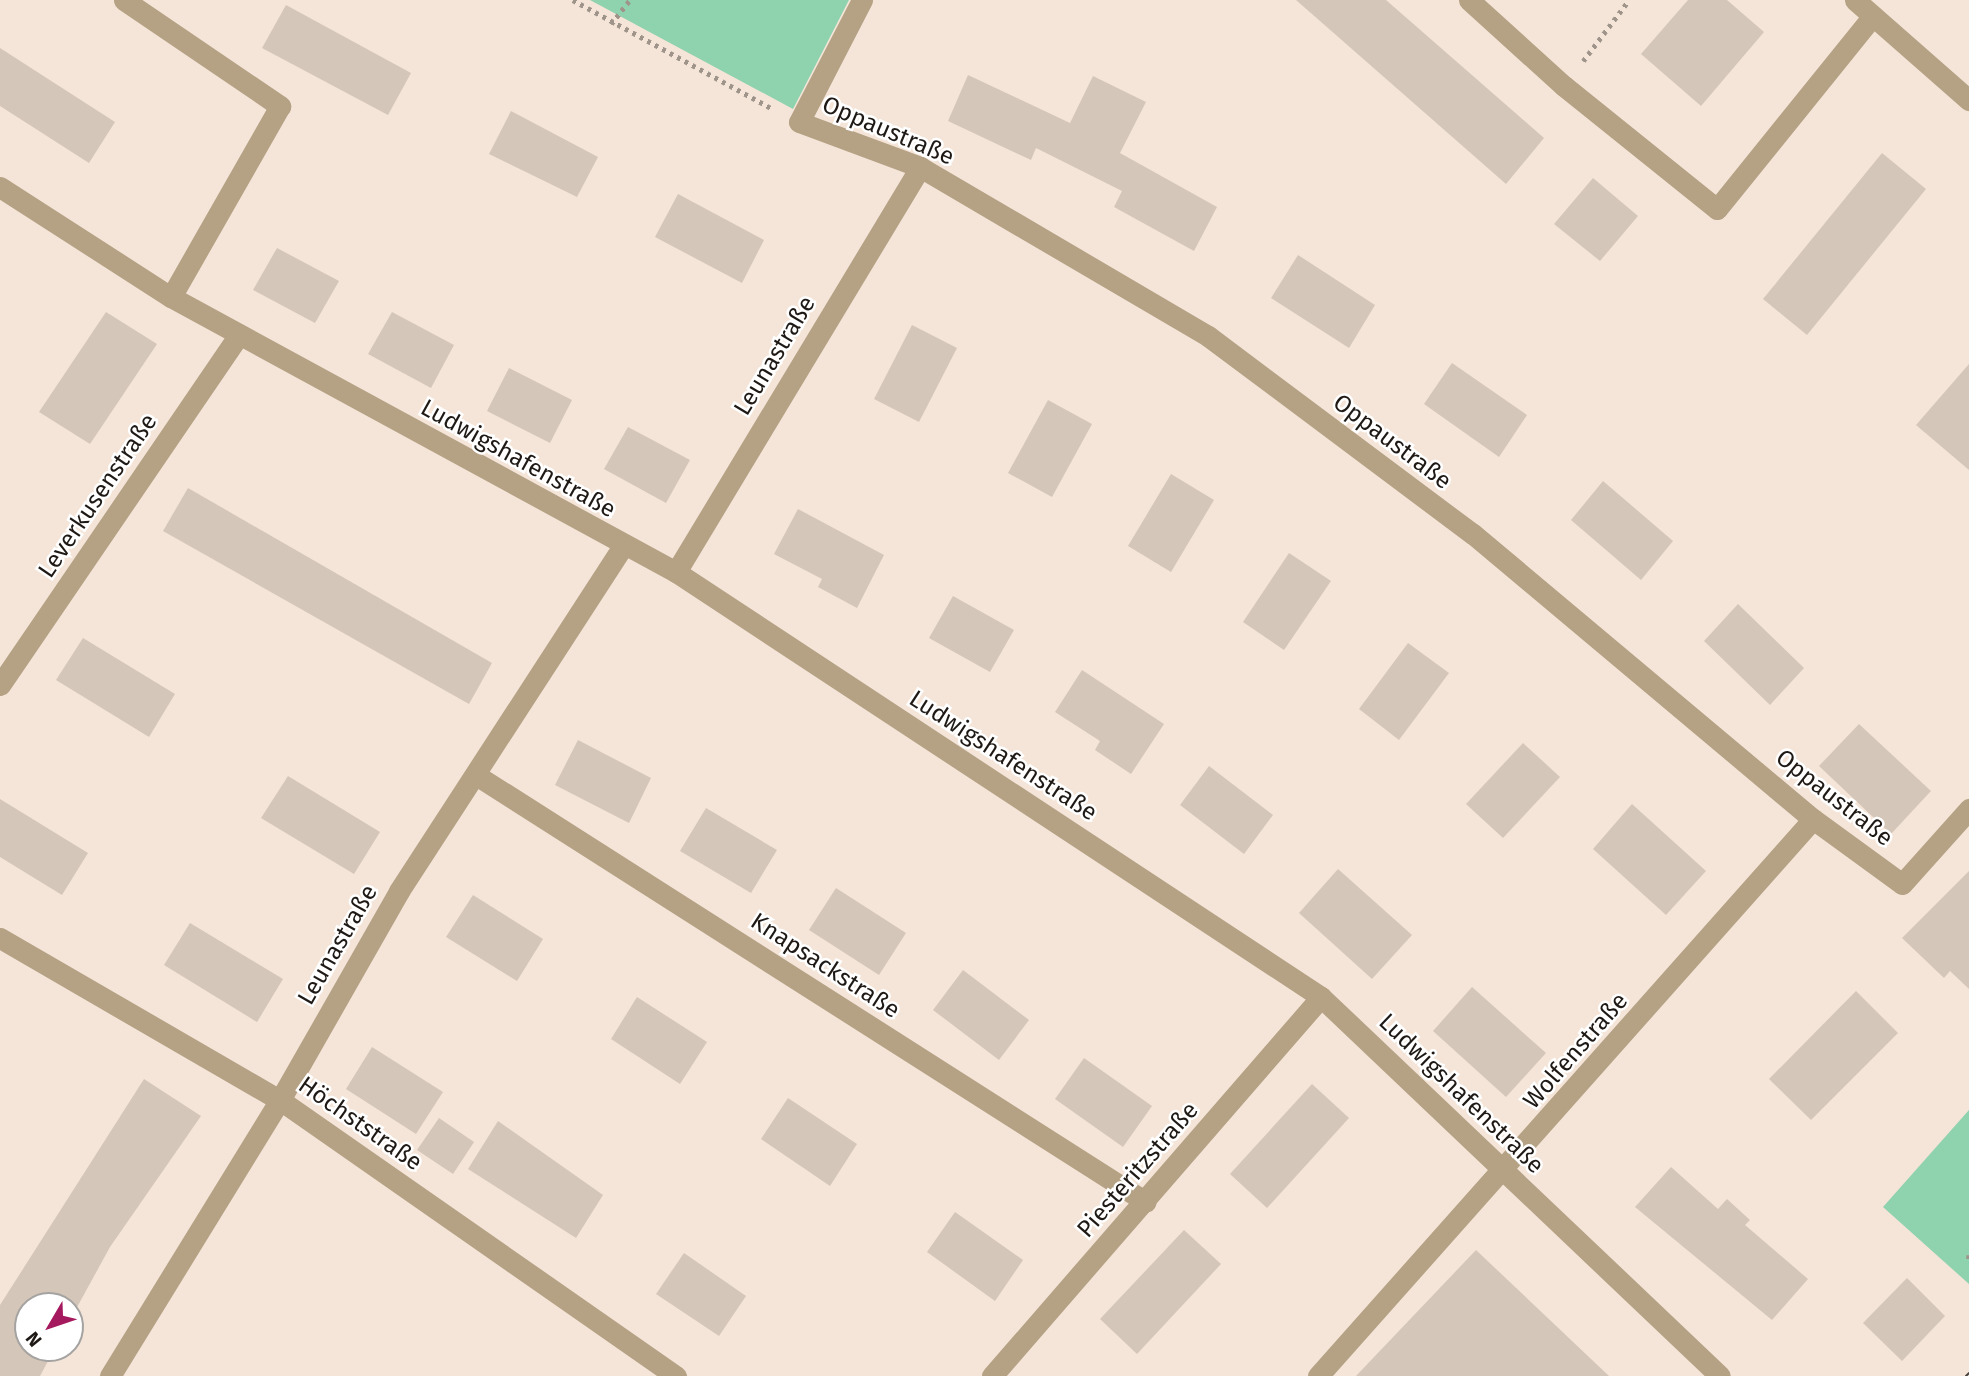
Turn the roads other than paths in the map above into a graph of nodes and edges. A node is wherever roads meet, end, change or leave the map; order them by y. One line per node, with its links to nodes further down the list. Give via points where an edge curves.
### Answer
1 (124, 0): 9 (street, via 280,106)
2 (862, 0): 7 (street, Oppaustraße, via 799,122)
3 (1469, 0): 5 (street, via 1564,86 1717,209)
4 (1855, 0): 5 (street)
5 (1873, 16): 6 (street)
6 (1969, 100)
7 (920, 167): 12 (street, Leunastraße); 16 (street, Oppaustraße, via 1208,336 1473,534)
8 (0, 187): 9 (street, Ludwigshafenstraße)
9 (171, 297): 10 (street, Ludwigshafenstraße)
10 (239, 335): 11 (street, Ludwigshafenstraße); 13 (street, Leverkusenstraße)
11 (623, 546): 12 (street, Ludwigshafenstraße); 14 (street, Leunastraße)
12 (676, 572): 18 (street, Ludwigshafenstraße)
13 (0, 685)
14 (476, 775): 19 (street, Leunastraße, via 399,891); 21 (street, Knapsackstraße)
15 (1969, 809): 16 (street, Oppaustraße, via 1902,884)
16 (1813, 819): 20 (street, Wolfenstraße)
17 (0, 937): 19 (street, Höchststraße)
18 (1321, 997): 20 (street, Ludwigshafenstraße); 21 (street, Piesteritzstraße)
19 (280, 1100): 22 (street, Leunastraße); 23 (street, Höchststraße)
20 (1504, 1173): 25 (street, Wolfenstraße); 26 (street, Ludwigshafenstraße)
21 (1146, 1202): 24 (street, Piesteritzstraße)
22 (110, 1376)
23 (676, 1376)
24 (992, 1376)
25 (1318, 1376)
26 (1720, 1376)

